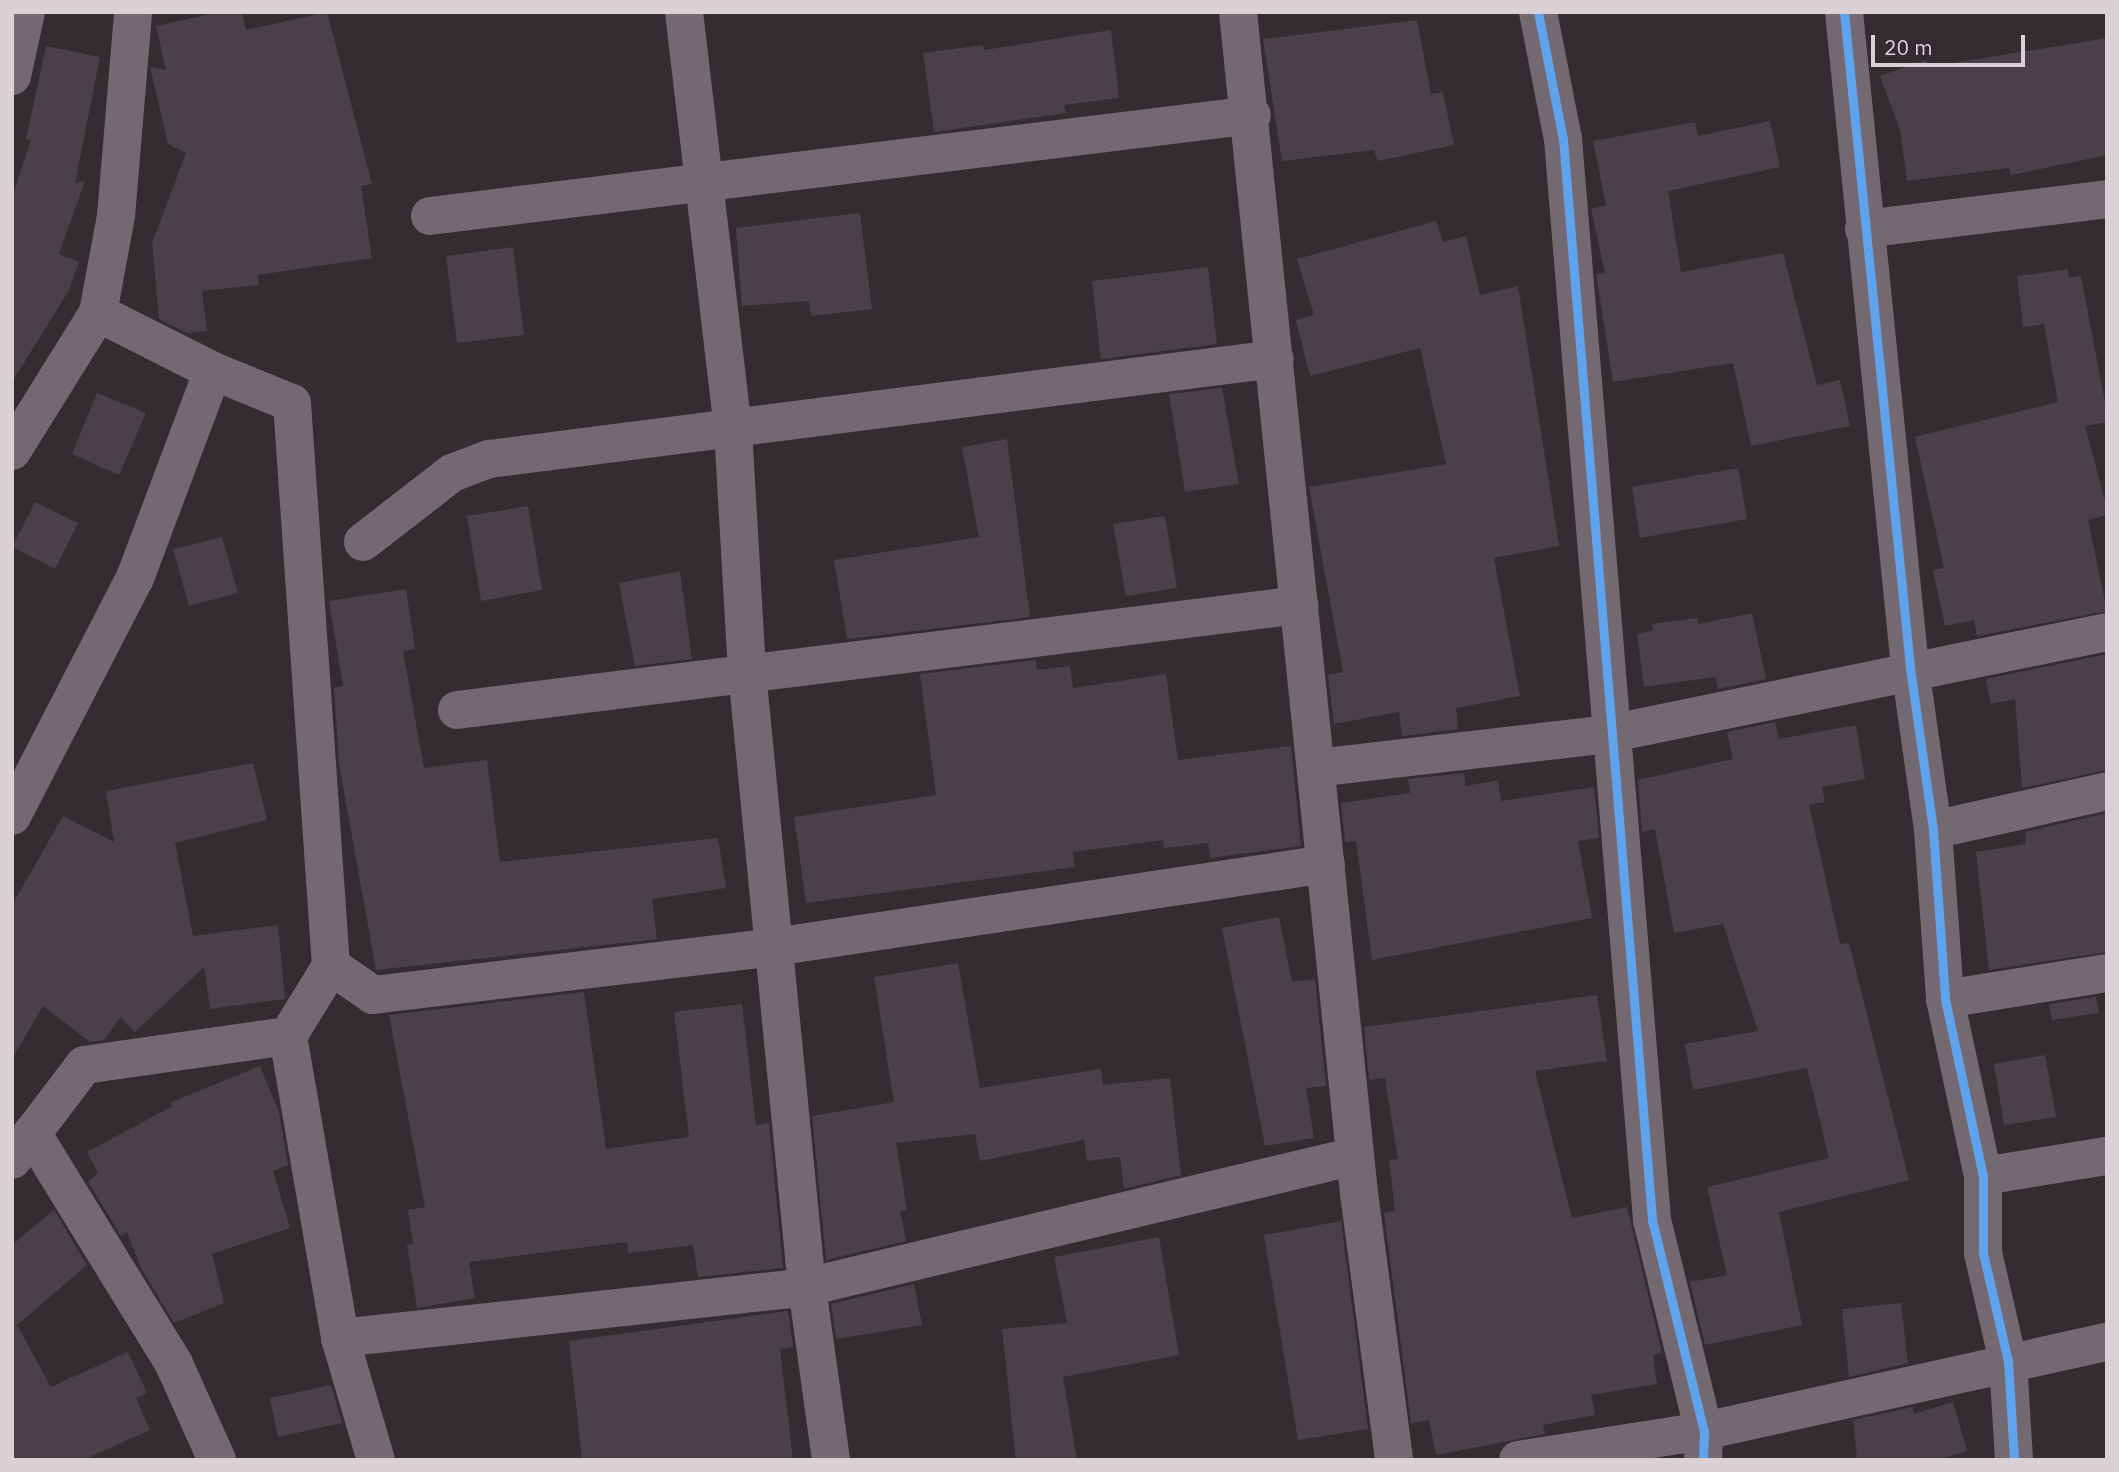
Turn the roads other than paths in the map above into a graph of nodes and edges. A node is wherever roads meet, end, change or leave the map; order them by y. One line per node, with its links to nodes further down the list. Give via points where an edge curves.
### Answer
1 (26, 12): 7 (street)
2 (133, 12): 13 (street, via 116,216)
3 (684, 12): 9 (street)
4 (1237, 12): 8 (street)
5 (1538, 12): 24 (street, via 1563,139)
6 (1844, 12): 12 (street)
7 (12, 76)
8 (1252, 115): 9 (street); 14 (street)
9 (704, 185): 11 (street); 16 (street)
10 (2107, 199): 12 (street)
11 (430, 216)
12 (1864, 229): 21 (street)
13 (98, 313): 15 (street); 17 (street)
14 (1275, 359): 16 (street); 19 (street)
15 (213, 371): 27 (street, via 135,578); 31 (street, via 292,402)
16 (733, 429): 18 (street, via 470,463); 22 (street)
17 (12, 451)
18 (363, 542)
19 (1298, 605): 22 (street); 25 (street)
20 (2107, 632): 21 (street)
21 (1910, 668): 24 (street); 28 (street)
22 (747, 672): 23 (street); 30 (street)
23 (457, 710)
24 (1608, 734): 25 (street); 43 (street, via 1652,1220)
25 (1316, 768): 29 (street)
26 (2107, 791): 28 (street)
27 (12, 816)
28 (1933, 830): 33 (street)
29 (1326, 864): 30 (street); 36 (street)
30 (774, 947): 31 (street, via 373,995); 39 (street)
31 (331, 966): 34 (street)
32 (2107, 974): 33 (street)
33 (1945, 999): 38 (street)
34 (288, 1036): 35 (street, via 84,1065); 40 (street)
35 (22, 1146): 44 (street, via 174,1364)
36 (1355, 1156): 39 (street); 47 (street)
37 (2107, 1156): 38 (street)
38 (1983, 1177): 42 (street, via 1983,1253)
39 (807, 1287): 40 (street); 46 (street)
40 (340, 1338): 45 (street)
41 (2107, 1342): 42 (street)
42 (2008, 1361): 43 (street); 49 (street)
43 (1704, 1446): 48 (street)
44 (217, 1460)
45 (376, 1460)
46 (831, 1460)
47 (1394, 1460)
48 (1518, 1460)
49 (2014, 1460)

